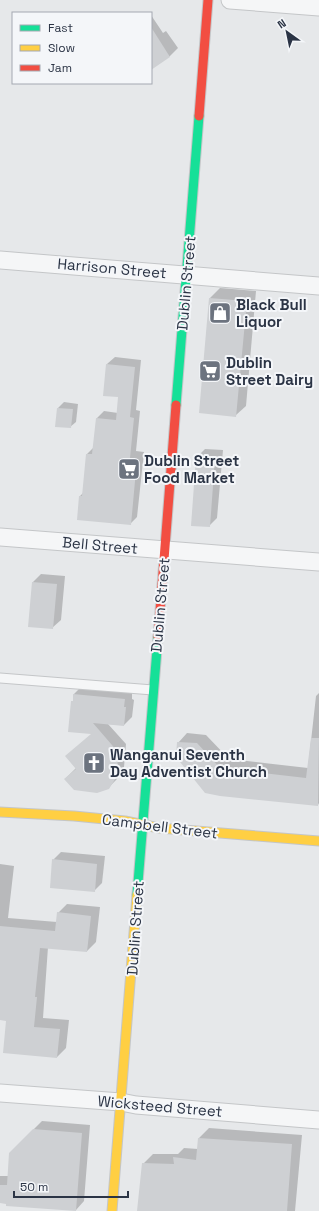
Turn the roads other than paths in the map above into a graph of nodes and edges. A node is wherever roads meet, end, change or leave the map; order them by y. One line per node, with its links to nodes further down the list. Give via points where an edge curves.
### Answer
1 (208, 0): 5 (main road, Dublin Street)
2 (230, 0): 3 (street)
3 (319, 7)
4 (0, 260): 5 (street, Harrison Street)
5 (187, 274): 6 (street, Harrison Street); 8 (main road, Dublin Street)
6 (319, 286)
7 (0, 537): 8 (street, Bell Street)
8 (165, 550): 9 (street, Bell Street); 11 (main road, Dublin Street)
9 (319, 562)
10 (0, 678): 11 (lane)
11 (154, 690): 13 (main road, Dublin Street)
12 (0, 812): 13 (main road, Campbell Street, via 74,816)
13 (143, 824): 14 (main road, Campbell Street, via 159,828); 16 (main road, Dublin Street)
14 (319, 841)
15 (0, 1093): 16 (street, Wicksteed Street)
16 (121, 1102): 17 (street, Wicksteed Street); 18 (main road, Dublin Street)
17 (319, 1120)
18 (112, 1211)

